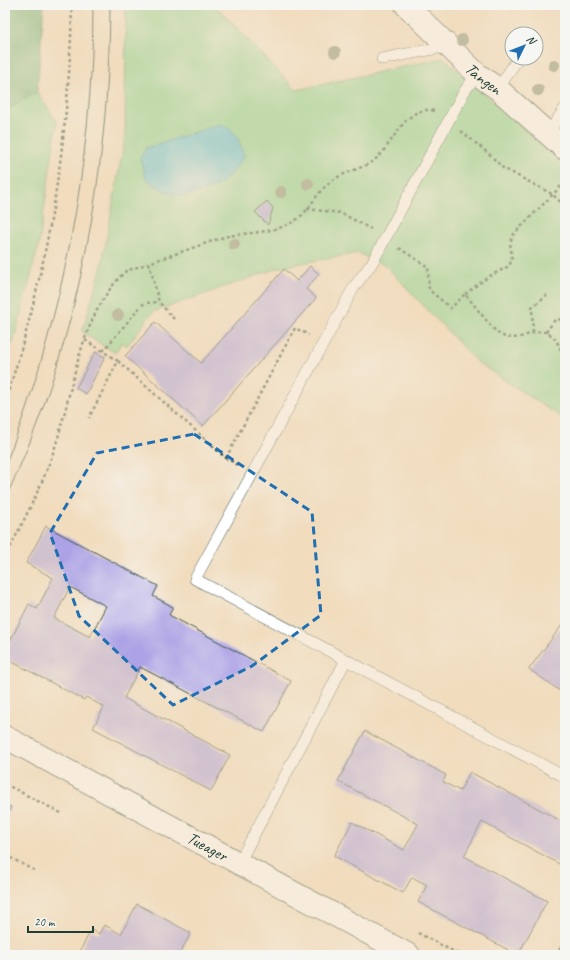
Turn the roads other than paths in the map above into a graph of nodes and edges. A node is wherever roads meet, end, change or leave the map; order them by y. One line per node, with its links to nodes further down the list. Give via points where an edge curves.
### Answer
1 (406, 5): 2 (street, Tangen)
2 (448, 46): 3 (lane); 5 (street, Tangen)
3 (382, 59)
4 (513, 66): 6 (lane)
5 (477, 74): 6 (street, Tangen); 10 (lane, via 464,92 372,263 354,288 195,579)
6 (498, 89): 8 (street, Tangen)
7 (564, 112): 8 (lane)
8 (548, 134): 9 (street, Tangen)
9 (565, 149)
10 (346, 660): 12 (lane); 13 (lane)
11 (5, 737): 13 (street, Tueager)
12 (565, 777)
13 (239, 863): 14 (street, Tueager)
14 (409, 955)

